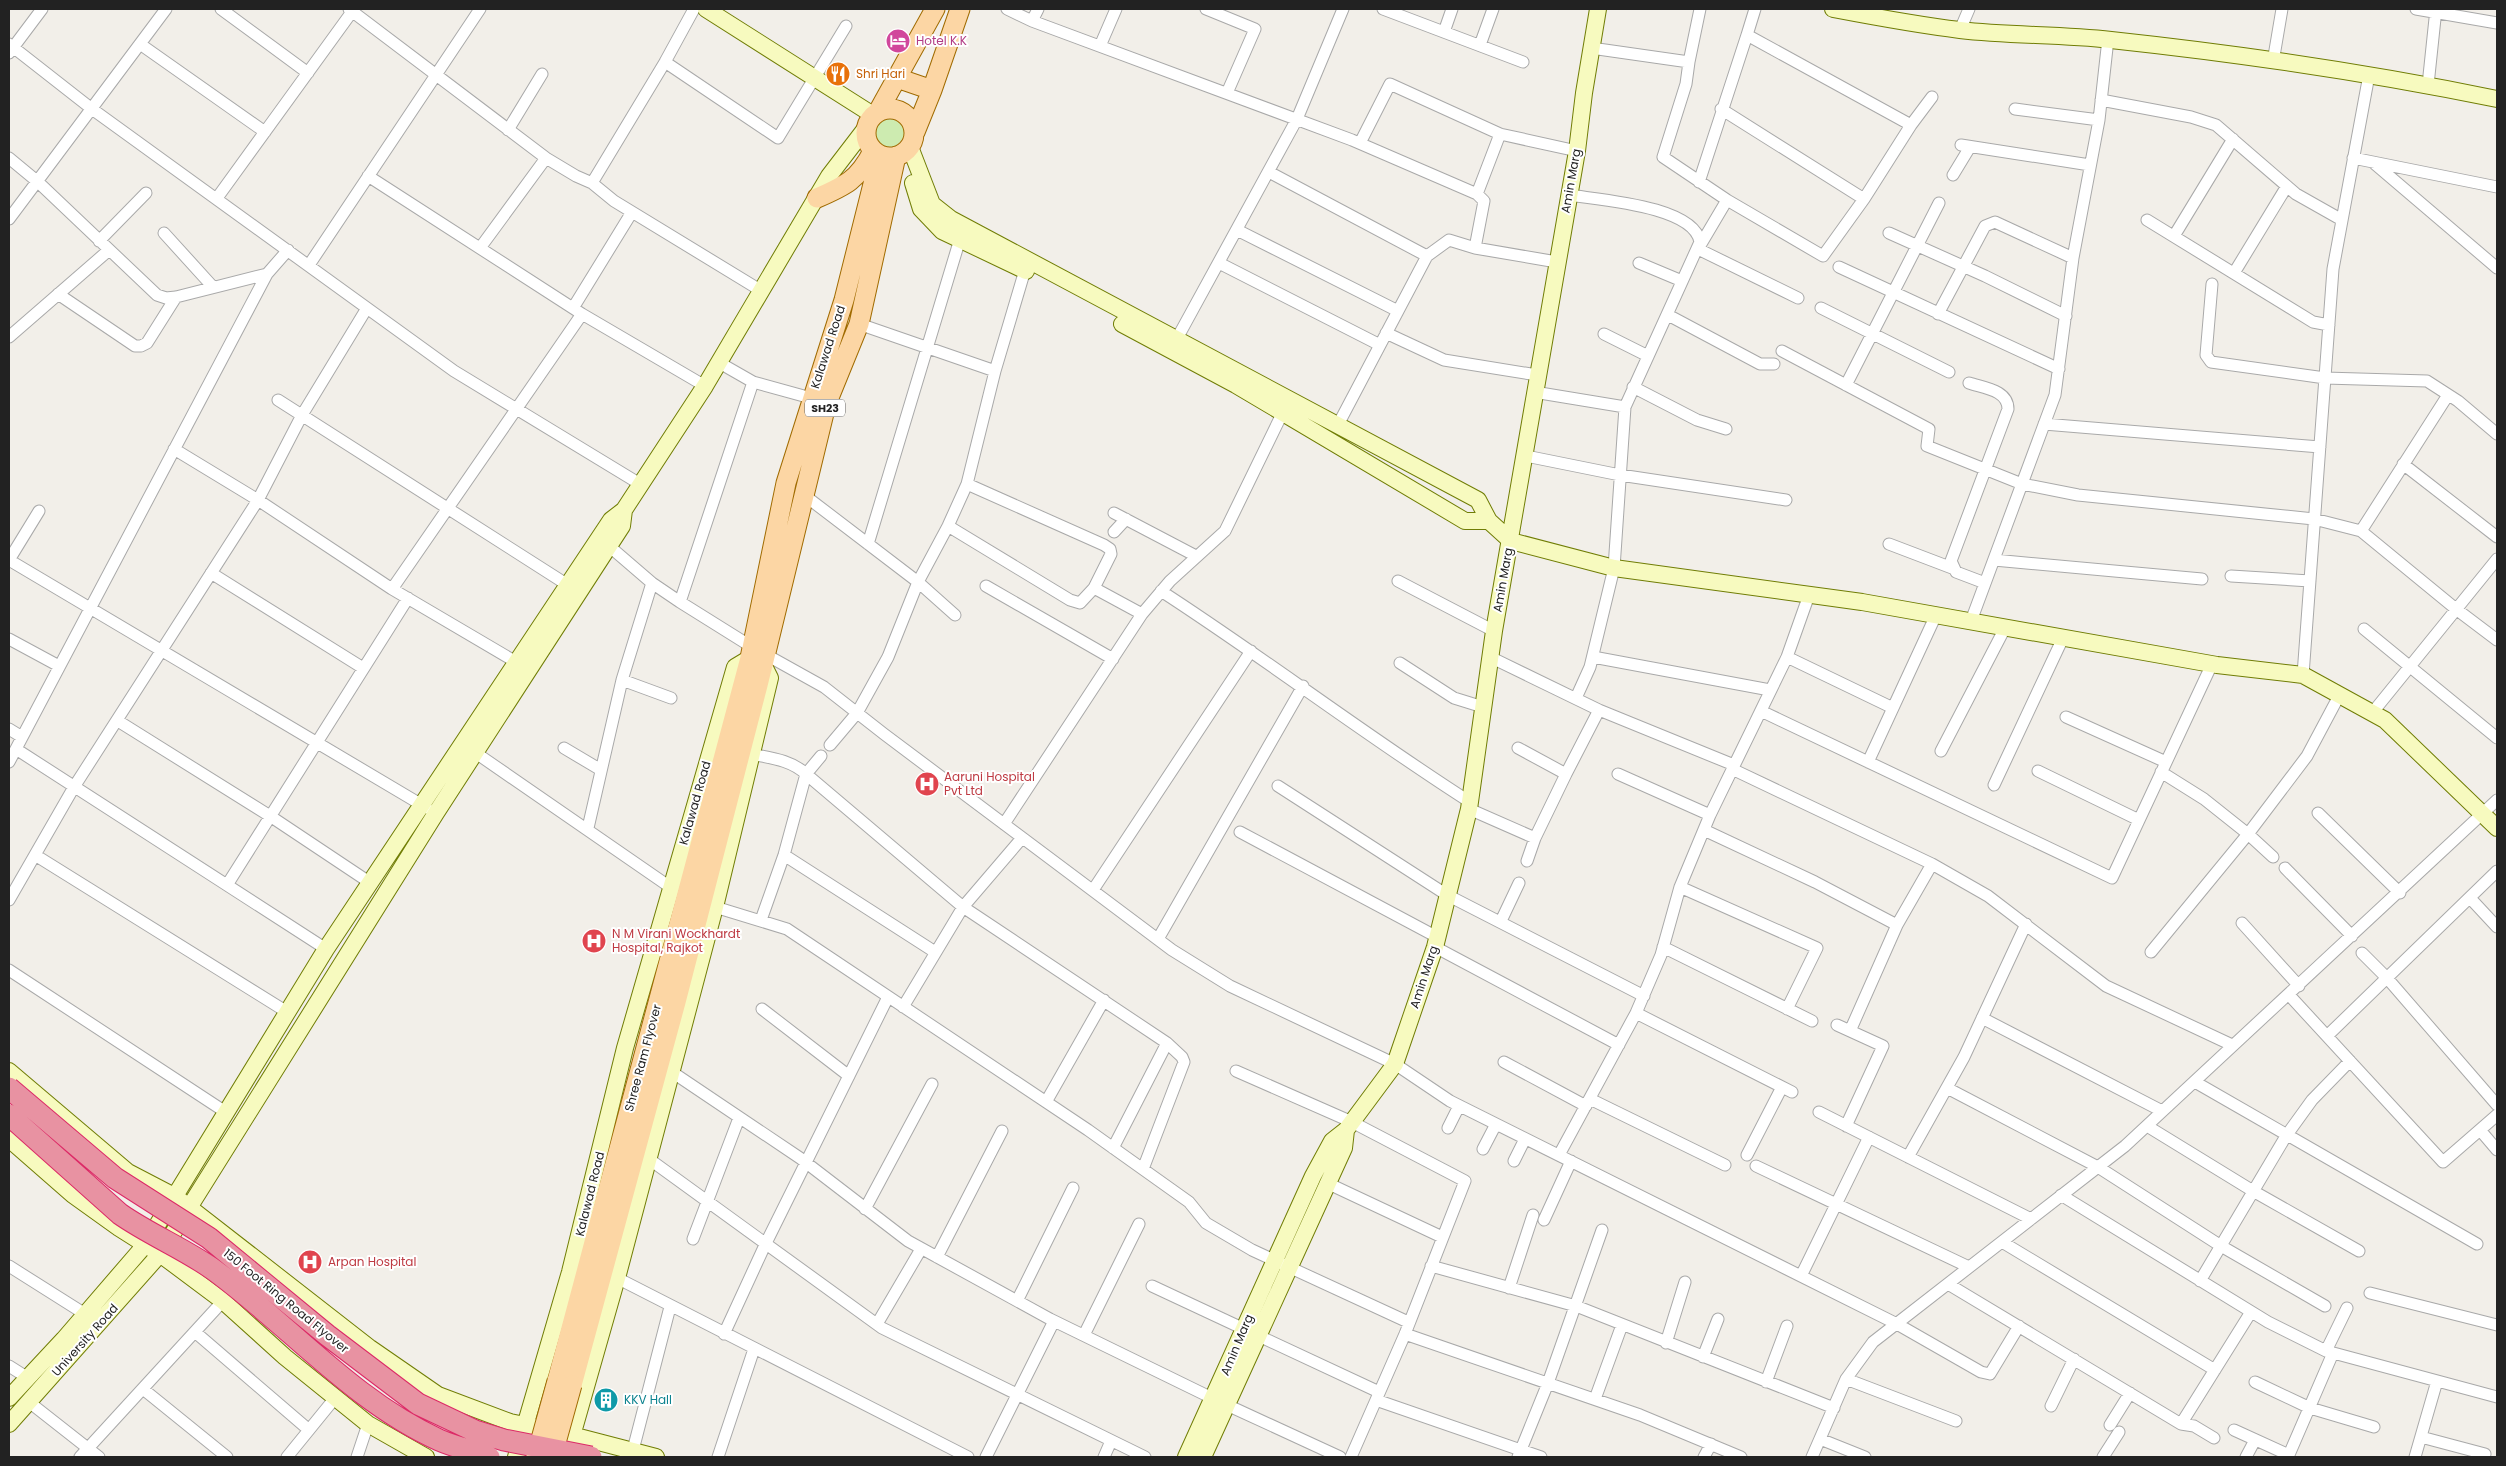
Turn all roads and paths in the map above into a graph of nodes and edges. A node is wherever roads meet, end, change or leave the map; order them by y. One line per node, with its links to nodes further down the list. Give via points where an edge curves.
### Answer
1 (42, 9): 36 (street)
2 (166, 9): 33 (street)
3 (221, 9): 42 (street)
4 (480, 9): 43 (street)
5 (694, 9): 38 (street)
6 (706, 9): 46 (street)
7 (935, 9): 47 (main road)
8 (960, 9): 49 (main road, Kalawad Road / SH23)
9 (1007, 9): 26 (street)
10 (1038, 9): 26 (street)
11 (1116, 9): 35 (street)
12 (1206, 9): 50 (street, via 1255,29)
13 (1343, 9): 58 (street)
14 (1383, 9): 30 (street)
15 (1452, 9): 30 (street)
16 (1493, 9): 34 (street)
17 (1598, 9): 37 (street, Amin Marg)
18 (1700, 9): 40 (street)
19 (1755, 9): 31 (street)
20 (1833, 9): 29 (street)
21 (1969, 9): 29 (street)
22 (2282, 9): 41 (street)
23 (2416, 9): 25 (street)
24 (352, 10): 42 (street); 43 (street)
25 (2435, 11): 27 (street); 48 (street)
26 (1032, 21): 35 (street)
27 (2497, 23)
28 (846, 26): 46 (street)
29 (1960, 30): 32 (street)
30 (1444, 32): 34 (street)
31 (1747, 35): 55 (street); 60 (street)
32 (2108, 39): 41 (street, via 2234,54); 53 (street)
33 (140, 44): 54 (street); 62 (street)
34 (1480, 45): 39 (street)
35 (1100, 46): 50 (street)
36 (10, 48): 54 (street)
37 (1591, 48): 40 (street); 67 (street, Amin Marg)
38 (666, 62): 46 (street, via 778,138); 78 (street)
39 (1523, 62)
40 (1689, 62): 77 (street, via 1686,84 1663,157)
41 (2273, 62): 45 (street)
42 (308, 73): 62 (street)
43 (435, 74): 61 (street); 75 (street)
44 (542, 74): 61 (street)
45 (2369, 75): 48 (street); 70 (street)
46 (815, 77): 57 (street)
47 (897, 78): 49 (main road); 57 (main road)
48 (2428, 85): 52 (street)
49 (932, 90): 66 (main road, Kalawad Road / SH23)
50 (1227, 93): 58 (street)
51 (1932, 97): 60 (street)
52 (2497, 99)
53 (2101, 100): 59 (street); 64 (street, via 2206,120)
54 (92, 109): 76 (street); 84 (street)
55 (1721, 109): 77 (street); 86 (street)
56 (2015, 109): 59 (street)
57 (873, 118): 66 (main road, via 868,145); 66 (main road, via 896,109 909,117); 85 (street)
58 (1297, 119): 65 (street); 73 (street)
59 (2099, 120): 72 (street)
60 (1911, 125): 86 (street)
61 (508, 130): 69 (street)
62 (265, 132): 84 (street)
63 (1500, 134): 65 (street, via 1390,84); 67 (street); 82 (street)
64 (2233, 139): 79 (street); 96 (street)
65 (1360, 143): 82 (street)
66 (896, 149): 85 (main road, via 865,168 848,184); 97 (street, via 921,209 942,231); 132 (main road, Kalawad Road / SH23); 139 (street, via 932,204 951,219); 157 (main road, Kalawad Road / SH23)
67 (1577, 152): 83 (street, Amin Marg)
68 (9, 158): 76 (street)
69 (546, 158): 78 (street); 100 (street)
70 (2353, 158): 71 (street); 92 (street)
71 (2375, 164): 80 (street); 113 (street)
72 (2090, 165): 74 (street, via 1966,146); 106 (street)
73 (1269, 172): 93 (street); 105 (street)
74 (1953, 175)
75 (368, 176): 100 (street); 110 (street)
76 (38, 182): 90 (street); 98 (street)
77 (1699, 182): 87 (street)
78 (592, 183): 89 (street)
79 (2286, 186): 92 (street); 115 (street)
80 (2497, 187)
81 (146, 193): 98 (street)
82 (1477, 194): 101 (street, via 1484,201 1484,208)
83 (1569, 195): 102 (street, via 1636,205 1674,216 1698,234); 107 (street, Amin Marg)
84 (217, 198): 104 (street)
85 (816, 198): 120 (street)
86 (1864, 199): 87 (street, via 1823,256)
87 (1728, 200): 102 (street)
88 (1939, 203): 99 (street)
89 (632, 212): 120 (street); 127 (street)
90 (9, 219)
91 (2147, 220): 96 (street)
92 (2342, 220): 133 (street, via 2333,269)
93 (1237, 230): 108 (street); 128 (street)
94 (164, 233): 119 (street)
95 (1889, 233): 99 (street)
96 (2174, 236): 115 (street)
97 (960, 240): 114 (street); 140 (street)
98 (99, 241): 103 (street)
99 (1918, 246): 112 (street); 121 (street)
100 (480, 248): 127 (street)
101 (1475, 248): 105 (street, via 1449,240); 107 (street)
102 (1698, 249): 117 (street); 124 (street)
103 (110, 250): 122 (street); 123 (street, via 157,295)
104 (288, 250): 110 (street); 116 (street)
105 (1427, 256): 128 (street)
106 (2073, 258): 112 (street, via 1995,222 1985,226); 131 (street)
107 (1557, 262): 148 (street, Amin Marg)
108 (1219, 263): 138 (street); 139 (street)
109 (1640, 263): 117 (street)
110 (309, 266): 125 (street)
111 (1839, 266): 121 (street)
112 (1963, 266): 129 (street); 131 (street)
113 (2497, 268)
114 (1024, 270): 139 (street); 146 (street)
115 (2234, 273): 133 (street, via 2314,322)
116 (267, 274): 119 (street); 168 (street)
117 (1682, 281): 130 (street)
118 (2212, 284): 149 (street, via 2206,355 2211,362)
119 (213, 287): 123 (street)
120 (760, 290): 143 (street)
121 (1892, 292): 129 (street); 136 (street)
122 (58, 294): 123 (street, via 135,346 147,343); 137 (street)
123 (176, 297)
124 (1798, 298)
125 (367, 308): 160 (street, via 454,371); 162 (street)
126 (1820, 308): 136 (street)
127 (578, 311): 153 (street); 160 (street)
128 (1398, 311): 134 (street)
129 (1938, 314): 145 (street)
130 (1668, 315): 142 (street); 144 (street, via 1760,364)
131 (2066, 316): 145 (street)
132 (859, 324): 140 (street); 176 (main road, Kalawad Road / SH23, via 826,405)
133 (2329, 325): 149 (street)
134 (1386, 334): 138 (street); 148 (street, via 1444,360)
135 (1604, 334): 142 (street)
136 (1872, 335): 147 (street); 152 (street)
137 (9, 337)
138 (1380, 345): 163 (street)
139 (1173, 346): 161 (street); 185 (street, via 1478,500)
140 (927, 349): 146 (street); 191 (street)
141 (1782, 351): 152 (street)
142 (1648, 356): 154 (street)
143 (718, 362): 150 (street); 153 (street)
144 (1774, 364)
145 (2059, 369): 164 (street, via 2055,395)
146 (995, 371): 174 (street)
147 (1949, 372)
148 (1536, 376): 155 (street, Amin Marg)
149 (2325, 378): 156 (street, via 2427,381); 167 (street)
150 (753, 382): 157 (street); 215 (street)
151 (1969, 383): 171 (street, via 2004,395 2008,401 2008,409)
152 (1846, 385): 171 (street, via 1929,429 1927,446)
153 (705, 386): 173 (street)
154 (1633, 387): 159 (street); 165 (street, via 1697,420)
155 (1534, 392): 159 (street); 169 (street, Amin Marg)
156 (2448, 395): 166 (street); 170 (street)
157 (812, 398): 236 (main road, Kalawad Road / SH23, via 786,483)
158 (278, 400): 162 (street)
159 (1625, 407): 172 (street)
160 (517, 409): 173 (street); 179 (street)
161 (1282, 414): 185 (street, via 1465,520); 194 (street, via 1225,531)
162 (302, 415): 177 (street); 179 (street)
163 (1340, 422)
164 (2044, 424): 167 (street); 175 (street)
165 (1726, 429)
166 (2497, 434)
167 (2320, 447): 184 (street)
168 (174, 449): 177 (street); 216 (street)
169 (1526, 456): 172 (street); 190 (street, Amin Marg)
170 (2403, 464): 187 (street); 189 (street)
171 (1984, 469): 175 (street); 199 (street, via 1951,562)
172 (1620, 475): 178 (street); 198 (street)
173 (640, 484): 181 (street)
174 (968, 484): 186 (street); 209 (street, via 1104,544 1111,554)
175 (2022, 484): 184 (street, via 2078,495); 197 (street)
176 (804, 495): 191 (street); 236 (main road, Kalawad Road / SH23)
177 (258, 500): 200 (street); 210 (street)
178 (1786, 500)
179 (448, 508): 210 (street); 211 (street)
180 (39, 510): 196 (street)
181 (624, 510): 193 (street, via 622,526); 211 (street, via 611,520)
182 (1114, 513): 183 (street)
183 (1126, 519): 188 (street); 194 (street)
184 (2314, 519): 187 (street); 204 (street)
185 (1489, 521): 190 (street)
186 (948, 526): 206 (street); 209 (street, via 1070,600 1080,603)
187 (2361, 531): 217 (street)
188 (1114, 532)
189 (2497, 537)
190 (1510, 541): 198 (street); 224 (street, Amin Marg)
191 (868, 544): 206 (street)
192 (1889, 544): 199 (street)
193 (609, 546): 205 (street); 211 (street)
194 (1196, 556): 212 (street)
195 (2497, 559): 217 (street)
196 (9, 560): 216 (street)
197 (1994, 560): 202 (street); 207 (street)
198 (1614, 568): 213 (street); 231 (street)
199 (1952, 568): 207 (street)
200 (211, 573): 228 (street); 240 (street)
201 (2231, 576): 204 (street)
202 (2202, 579)
203 (1398, 581): 224 (street)
204 (2310, 581): 241 (street)
205 (652, 582): 215 (street); 242 (street)
206 (918, 582): 219 (street); 253 (street, via 888,657)
207 (1985, 583): 221 (street)
208 (986, 586): 233 (street)
209 (1094, 588): 218 (street)
210 (392, 589): 214 (street)
211 (574, 589): 234 (street); 265 (street)
212 (1161, 591): 218 (street); 229 (street)
213 (1809, 595): 220 (street); 232 (street)
214 (408, 598): 234 (street); 240 (street)
215 (680, 602): 236 (street)
216 (90, 608): 228 (street); 238 (street)
217 (2456, 610): 227 (street); 239 (street)
218 (1142, 614): 233 (street)
219 (955, 615)
220 (1936, 615): 221 (street); 249 (street)
221 (1970, 621): 222 (street)
222 (2005, 628): 225 (street); 264 (street)
223 (2364, 629): 239 (street)
224 (1494, 631): 230 (street, Amin Marg)
225 (2063, 638): 237 (street); 277 (street)
226 (9, 639): 238 (street)
227 (2497, 640)
228 (161, 649): 255 (street); 259 (street)
229 (1252, 651): 243 (street); 309 (street)
230 (1490, 657): 247 (street); 248 (street, Amin Marg)
231 (1592, 657): 244 (street); 247 (street)
232 (1787, 657): 244 (street); 249 (street)
233 (1113, 659): 289 (street)
234 (516, 662): 281 (street)
235 (1400, 662): 248 (street, via 1450,695)
236 (756, 663): 253 (street, via 824,687); 266 (street, Kalawad Road / SH23, via 770,678); 307 (street, Kalawad Road, via 735,666); 508 (main road, Shree Ram Flyover, bridge); 509 (main road, Shree Ram Flyover, bridge, via 676,1002)
237 (2212, 664): 241 (street); 271 (street)
238 (59, 666): 257 (street)
239 (2410, 667): 252 (street); 258 (street)
240 (363, 668): 259 (street)
241 (2302, 676): 245 (street)
242 (622, 680): 246 (street); 272 (street)
243 (1303, 686): 282 (street); 323 (street)
244 (1770, 690): 251 (street)
245 (2340, 694): 252 (street); 294 (street, via 2307,756)
246 (671, 698)
247 (1576, 698): 250 (street)
248 (1483, 707): 282 (street, Amin Marg)
249 (1893, 708): 269 (street)
250 (1599, 710): 270 (street); 275 (street)
251 (1761, 711): 269 (street); 270 (street)
252 (2373, 712): 286 (street)
253 (857, 713): 260 (street); 289 (street)
254 (2066, 717): 271 (street)
255 (118, 721): 279 (street); 287 (street)
256 (9, 729): 257 (street)
257 (22, 737): 263 (street)
258 (2497, 738)
259 (316, 742): 281 (street); 287 (street)
260 (830, 745)
261 (564, 748): 272 (street)
262 (1518, 748): 275 (street)
263 (16, 749): 268 (street); 279 (street)
264 (1942, 751)
265 (476, 753): 283 (street); 290 (street)
266 (751, 754): 274 (street, via 788,762); 314 (street, Kalawad Road / SH23)
267 (821, 756): 274 (street)
268 (9, 762)
269 (1868, 762): 288 (street, via 2112,878)
270 (1733, 767): 285 (street); 301 (street)
271 (2164, 767): 288 (street); 294 (street)
272 (601, 770): 290 (street)
273 (2038, 771): 288 (street)
274 (806, 774): 298 (street); 315 (street)
275 (1566, 774): 296 (street)
276 (1618, 774): 285 (street)
277 (1994, 785)
278 (1278, 786): 311 (street)
279 (74, 787): 297 (street); 306 (street)
280 (2497, 800): 286 (street)
281 (421, 805): 283 (street); 304 (street)
282 (1469, 806): 296 (street); 311 (street, Amin Marg)
283 (436, 813): 400 (street)
284 (2318, 813): 310 (street)
285 (1710, 815): 292 (street)
286 (2484, 815): 291 (street); 310 (street)
287 (270, 816): 304 (street); 306 (street)
288 (2139, 820)
289 (1004, 824): 295 (street)
290 (588, 828): 307 (street)
291 (2497, 828)
292 (1704, 830): 308 (street); 320 (street)
293 (1240, 832): 324 (street)
294 (2248, 834): 299 (street); 328 (street)
295 (1022, 838): 309 (street); 315 (street)
296 (1535, 838): 300 (street)
297 (35, 855): 313 (street); 340 (street)
298 (784, 855): 316 (street); 327 (street)
299 (2273, 857)
300 (1527, 861)
301 (1932, 864): 319 (street, via 1988,896); 320 (street)
302 (2285, 868): 322 (street)
303 (2497, 871): 312 (street)
304 (369, 882): 326 (street)
305 (1519, 883): 317 (street)
306 (227, 885): 326 (street)
307 (670, 887): 485 (street, Kalawad Road, via 570,1272)
308 (1680, 887): 325 (street); 339 (street, via 1817,948)
309 (1092, 890): 323 (street)
310 (2400, 892): 322 (street)
311 (1447, 895): 317 (street); 324 (street, Amin Marg)
312 (2470, 898): 321 (street); 331 (street)
313 (9, 900)
314 (715, 907): 316 (street); 355 (street, Kalawad Road / SH23)
315 (963, 907): 327 (street); 336 (street)
316 (761, 920): 335 (street, via 788,929)
317 (1501, 920): 334 (street)
318 (2242, 923): 332 (street)
319 (2026, 924): 342 (street); 349 (street, via 2106,986)
320 (1897, 925): 345 (street)
321 (2497, 927)
322 (2352, 936): 332 (street)
323 (1158, 939): 352 (street, via 1230,986)
324 (1436, 942): 348 (street); 352 (street, Amin Marg)
325 (1663, 947): 334 (street); 339 (street)
326 (326, 949): 340 (street)
327 (935, 952): 337 (street)
328 (2151, 952)
329 (2362, 953): 331 (street)
330 (9, 970): 367 (street)
331 (2388, 978): 346 (street); 363 (street)
332 (2299, 986): 333 (street)
333 (2289, 995): 346 (street); 349 (street)
334 (1644, 996): 341 (street)
335 (888, 997): 337 (street); 356 (street)
336 (1104, 1000): 347 (street); 361 (street)
337 (902, 1007): 361 (street)
338 (762, 1009): 356 (street)
339 (1787, 1009): 343 (street)
340 (287, 1012): 367 (street)
341 (1636, 1013): 348 (street); 386 (street, via 1787,1089)
342 (1982, 1018): 360 (street); 366 (street)
343 (1812, 1021)
344 (1837, 1025): 345 (street)
345 (1850, 1032): 373 (street, via 1883,1046)
346 (2327, 1036): 350 (street)
347 (1167, 1043): 382 (street); 395 (street, via 1184,1062)
348 (1619, 1045): 362 (street)
349 (2232, 1046): 357 (street)
350 (2350, 1061): 376 (street, via 2443,1162); 378 (street, via 2312,1100)
351 (1504, 1062): 362 (street)
352 (1395, 1064): 364 (street); 371 (street, Amin Marg)
353 (9, 1071): 400 (street, via 128,1172)
354 (1236, 1071): 371 (street)
355 (672, 1072): 370 (street); 388 (street, Kalawad Road / SH23)
356 (849, 1076): 391 (street)
357 (2195, 1082): 366 (street); 378 (street)
358 (932, 1084): 403 (street)
359 (9, 1088): 511 (highway, 150 Foot Ring Road Flyover, bridge, via 115,1178 209,1238 327,1335 418,1404 475,1431)
360 (1947, 1088): 387 (street); 394 (street)
361 (1046, 1102): 382 (street)
362 (1588, 1102): 385 (street); 392 (street)
363 (2497, 1105)
364 (1459, 1108): 372 (street); 375 (street)
365 (1819, 1112): 373 (street)
366 (2162, 1112): 374 (street)
367 (227, 1113): 400 (street)
368 (9, 1115): 506 (highway, 150 Foot Ring Road Flyover, bridge, via 120,1214 214,1270 336,1372 392,1413 439,1440)
369 (2497, 1115): 376 (street)
370 (739, 1118): 391 (street); 401 (street)
371 (1349, 1126): 396 (street, Amin Marg, via 1344,1148); 409 (street, via 1464,1181); 420 (street, Amin Marg, via 1332,1140)
372 (1495, 1126): 381 (street); 383 (street)
373 (1846, 1126): 379 (street)
374 (2147, 1126): 394 (street); 398 (street)
375 (1448, 1128)
376 (2480, 1130): 384 (street)
377 (1002, 1131): 419 (street)
378 (2286, 1136): 398 (street); 412 (street)
379 (1869, 1137): 387 (street); 402 (street)
380 (9, 1139): 413 (street, via 73,1195)
381 (1524, 1140): 385 (street); 389 (street)
382 (1113, 1148): 395 (street)
383 (1483, 1149)
384 (2497, 1150)
385 (1559, 1155): 390 (street)
386 (1747, 1155)
387 (1908, 1157): 405 (street)
388 (649, 1159): 401 (street); 426 (street, Kalawad Road / SH23)
389 (1514, 1161)
390 (1571, 1161): 406 (street); 425 (street)
391 (807, 1163): 403 (street); 414 (street)
392 (1725, 1165)
393 (1756, 1166): 402 (street)
394 (2098, 1167): 399 (street); 415 (street)
395 (1143, 1169): 420 (street, via 1189,1202 1206,1222 1252,1250)
396 (1327, 1183): 409 (street); 422 (street, Amin Marg)
397 (1073, 1188): 434 (street)
398 (2253, 1191): 415 (street); 417 (street)
399 (2061, 1196): 405 (street); 427 (street)
400 (182, 1202): 413 (street, University Road); 418 (street, University Road); 485 (street, via 370,1348 438,1395)
401 (705, 1202): 410 (street); 414 (street)
402 (1837, 1204): 424 (street); 425 (street)
403 (865, 1209): 416 (street)
404 (1533, 1216): 431 (street)
405 (2031, 1219): 411 (street)
406 (1544, 1220)
407 (1139, 1224): 453 (street)
408 (1602, 1230): 435 (street)
409 (1442, 1237): 423 (street)
410 (693, 1239)
411 (2002, 1242): 424 (street); 461 (street)
412 (2477, 1244)
413 (145, 1245): 418 (street); 440 (street, University Road)
414 (765, 1246): 444 (street); 452 (street)
415 (2221, 1246): 427 (street); 436 (street)
416 (921, 1249): 419 (street); 444 (street)
417 (2359, 1251)
418 (160, 1254): 433 (street); 476 (street, University Road)
419 (937, 1257): 434 (street)
420 (1274, 1259): 422 (street); 450 (street, Amin Marg)
421 (9, 1266): 440 (street)
422 (1290, 1266): 449 (street); 454 (street, Amin Marg)
423 (1431, 1266): 431 (street); 449 (street)
424 (1969, 1267): 429 (street)
425 (1801, 1276): 445 (street)
426 (617, 1278): 437 (street); 489 (street, Kalawad Road / SH23)
427 (2200, 1281): 439 (street)
428 (1685, 1282): 455 (street)
429 (1948, 1284): 445 (street); 448 (street)
430 (1152, 1286): 450 (street)
431 (1509, 1288): 435 (street)
432 (2370, 1293): 443 (street)
433 (223, 1301): 451 (street); 474 (street)
434 (1017, 1301): 442 (street)
435 (1576, 1306): 446 (street); 467 (street)
436 (2325, 1306)
437 (670, 1307): 452 (street); 496 (street)
438 (2347, 1308): 457 (street)
439 (2251, 1312): 457 (street); 461 (street)
440 (85, 1314): 462 (street, University Road)
441 (1718, 1319): 458 (street)
442 (1054, 1320): 453 (street); 470 (street)
443 (2496, 1321)
444 (877, 1324): 470 (street)
445 (1897, 1324): 448 (street, via 1981,1372 1990,1374); 463 (street, via 1873,1342)
446 (1622, 1325): 455 (street); 475 (street)
447 (1788, 1326): 465 (street)
448 (2019, 1326): 459 (street)
449 (1407, 1328): 467 (street); 471 (street)
450 (1244, 1329): 477 (street, Amin Marg)
451 (195, 1332): 468 (street); 487 (street)
452 (724, 1334): 456 (street)
453 (1084, 1335): 477 (street)
454 (1259, 1336): 471 (street); 477 (street, Amin Marg)
455 (1666, 1342): 458 (street)
456 (754, 1349): 513 (street); 514 (street)
457 (2330, 1352): 464 (street); 480 (street)
458 (1703, 1357): 465 (street)
459 (2074, 1360): 469 (street); 478 (street)
460 (9, 1366): 462 (street)
461 (2215, 1370): 484 (street)
462 (28, 1378): 473 (street, University Road)
463 (1846, 1379): 479 (street); 481 (street)
464 (2437, 1381): 472 (street); 490 (street)
465 (1766, 1382): 479 (street)
466 (2255, 1382): 480 (street)
467 (1548, 1383): 475 (street); 498 (street)
468 (142, 1388): 497 (street); 502 (street)
469 (2130, 1393): 484 (street); 527 (street)
470 (1018, 1394): 494 (street); 515 (street)
471 (1378, 1396): 498 (street); 521 (street)
472 (2497, 1397)
473 (9, 1398)
474 (336, 1398): 483 (street); 487 (street)
475 (1595, 1399): 495 (street)
476 (29, 1402): 482 (street, University Road); 497 (street)
477 (1220, 1402): 518 (street, Amin Marg); 519 (street, Amin Marg); 520 (street)
478 (2051, 1406)
479 (1834, 1408): 492 (street)
480 (2310, 1408): 486 (street); 500 (street)
481 (1956, 1421)
482 (9, 1424)
483 (368, 1424): 504 (street); 505 (street)
484 (2181, 1424): 491 (street, via 2194,1426)
485 (525, 1426): 489 (street); 507 (street, Kalawad Road)
486 (2374, 1427)
487 (309, 1430): 503 (street)
488 (2234, 1430): 493 (street)
489 (571, 1434): 496 (street); 510 (street, Kalawad Road / SH23)
490 (2421, 1437): 499 (street); 529 (street)
491 (2214, 1438)
492 (1820, 1439): 525 (street); 526 (street)
493 (2254, 1440): 500 (street); 528 (street)
494 (1111, 1441): 516 (street); 517 (street)
495 (1711, 1444): 523 (street); 524 (street)
496 (633, 1450): 512 (street)
497 (84, 1453): 501 (street)
498 (1519, 1454): 522 (street)
499 (2485, 1454)
500 (2289, 1456)
501 (99, 1457)
502 (227, 1457)
503 (287, 1457)
504 (357, 1457)
505 (426, 1457)
506 (489, 1457)
507 (516, 1457)
508 (536, 1457)
509 (552, 1457)
510 (566, 1457)
511 (591, 1457)
512 (656, 1457)
513 (718, 1457)
514 (968, 1457)
515 (986, 1457)
516 (1104, 1457)
517 (1145, 1457)
518 (1186, 1457)
519 (1203, 1457)
520 (1340, 1457)
521 (1351, 1457)
522 (1541, 1457)
523 (1704, 1457)
524 (1741, 1457)
525 (1812, 1457)
526 (1865, 1457)
527 (2103, 1457)
528 (2246, 1457)
529 (2415, 1457)

